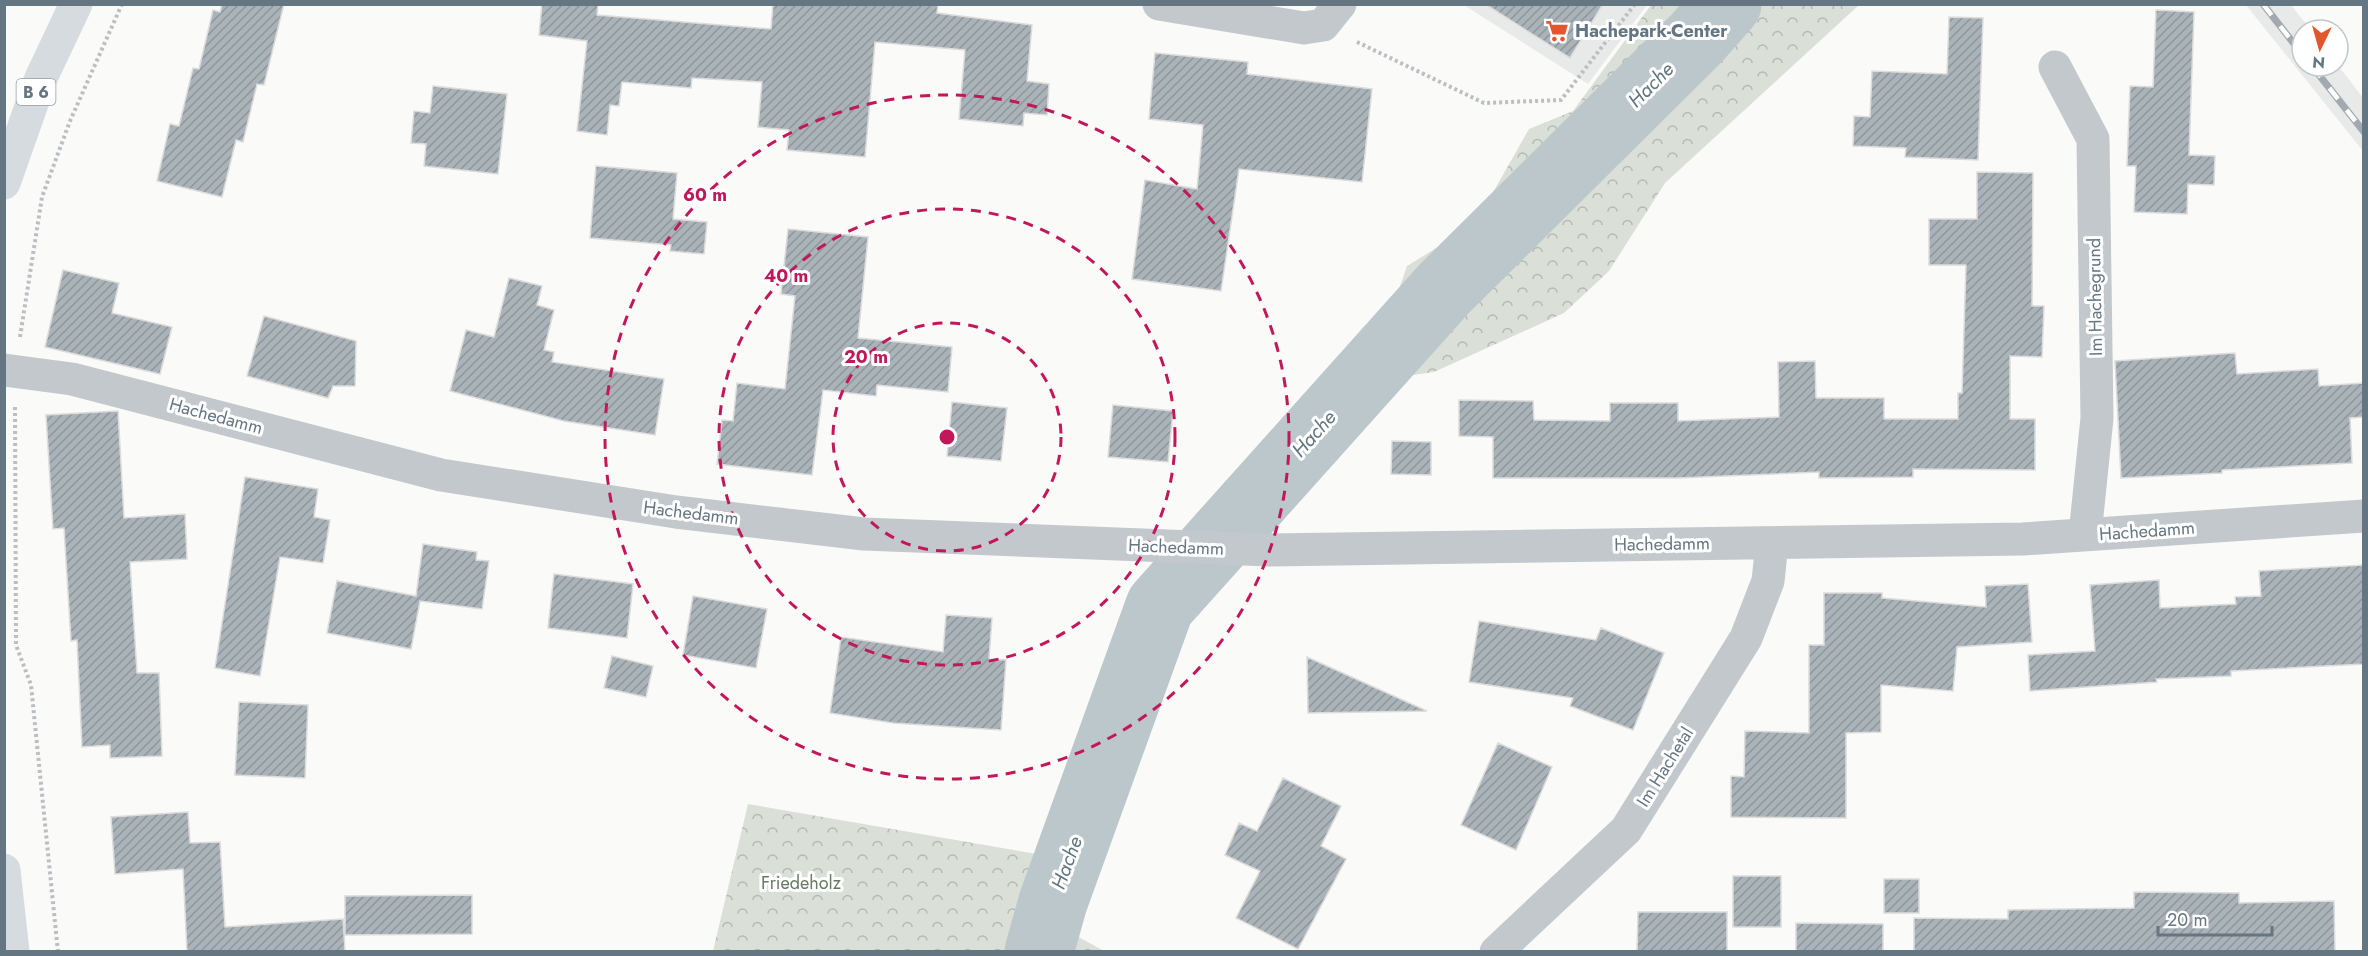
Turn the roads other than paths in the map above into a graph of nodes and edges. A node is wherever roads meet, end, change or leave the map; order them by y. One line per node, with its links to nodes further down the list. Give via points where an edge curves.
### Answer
1 (76, 4): 5 (main road, B 6, via 41,78)
2 (1159, 4): 3 (street, via 1304,28)
3 (1332, 15)
4 (2055, 67): 8 (street, Im Hachegrund, via 2093,139 2097,418)
5 (4, 183)
6 (10, 370): 9 (street, Hachedamm, via 72,379 441,475 676,512 864,534 1269,550)
7 (2364, 516): 8 (street, Hachedamm)
8 (2085, 535): 9 (street, Hachedamm)
9 (1772, 543): 12 (street, Im Hachetal, via 1768,581 1746,638 1626,830)
10 (4, 870): 11 (main road)
11 (13, 951)
12 (1496, 951)

